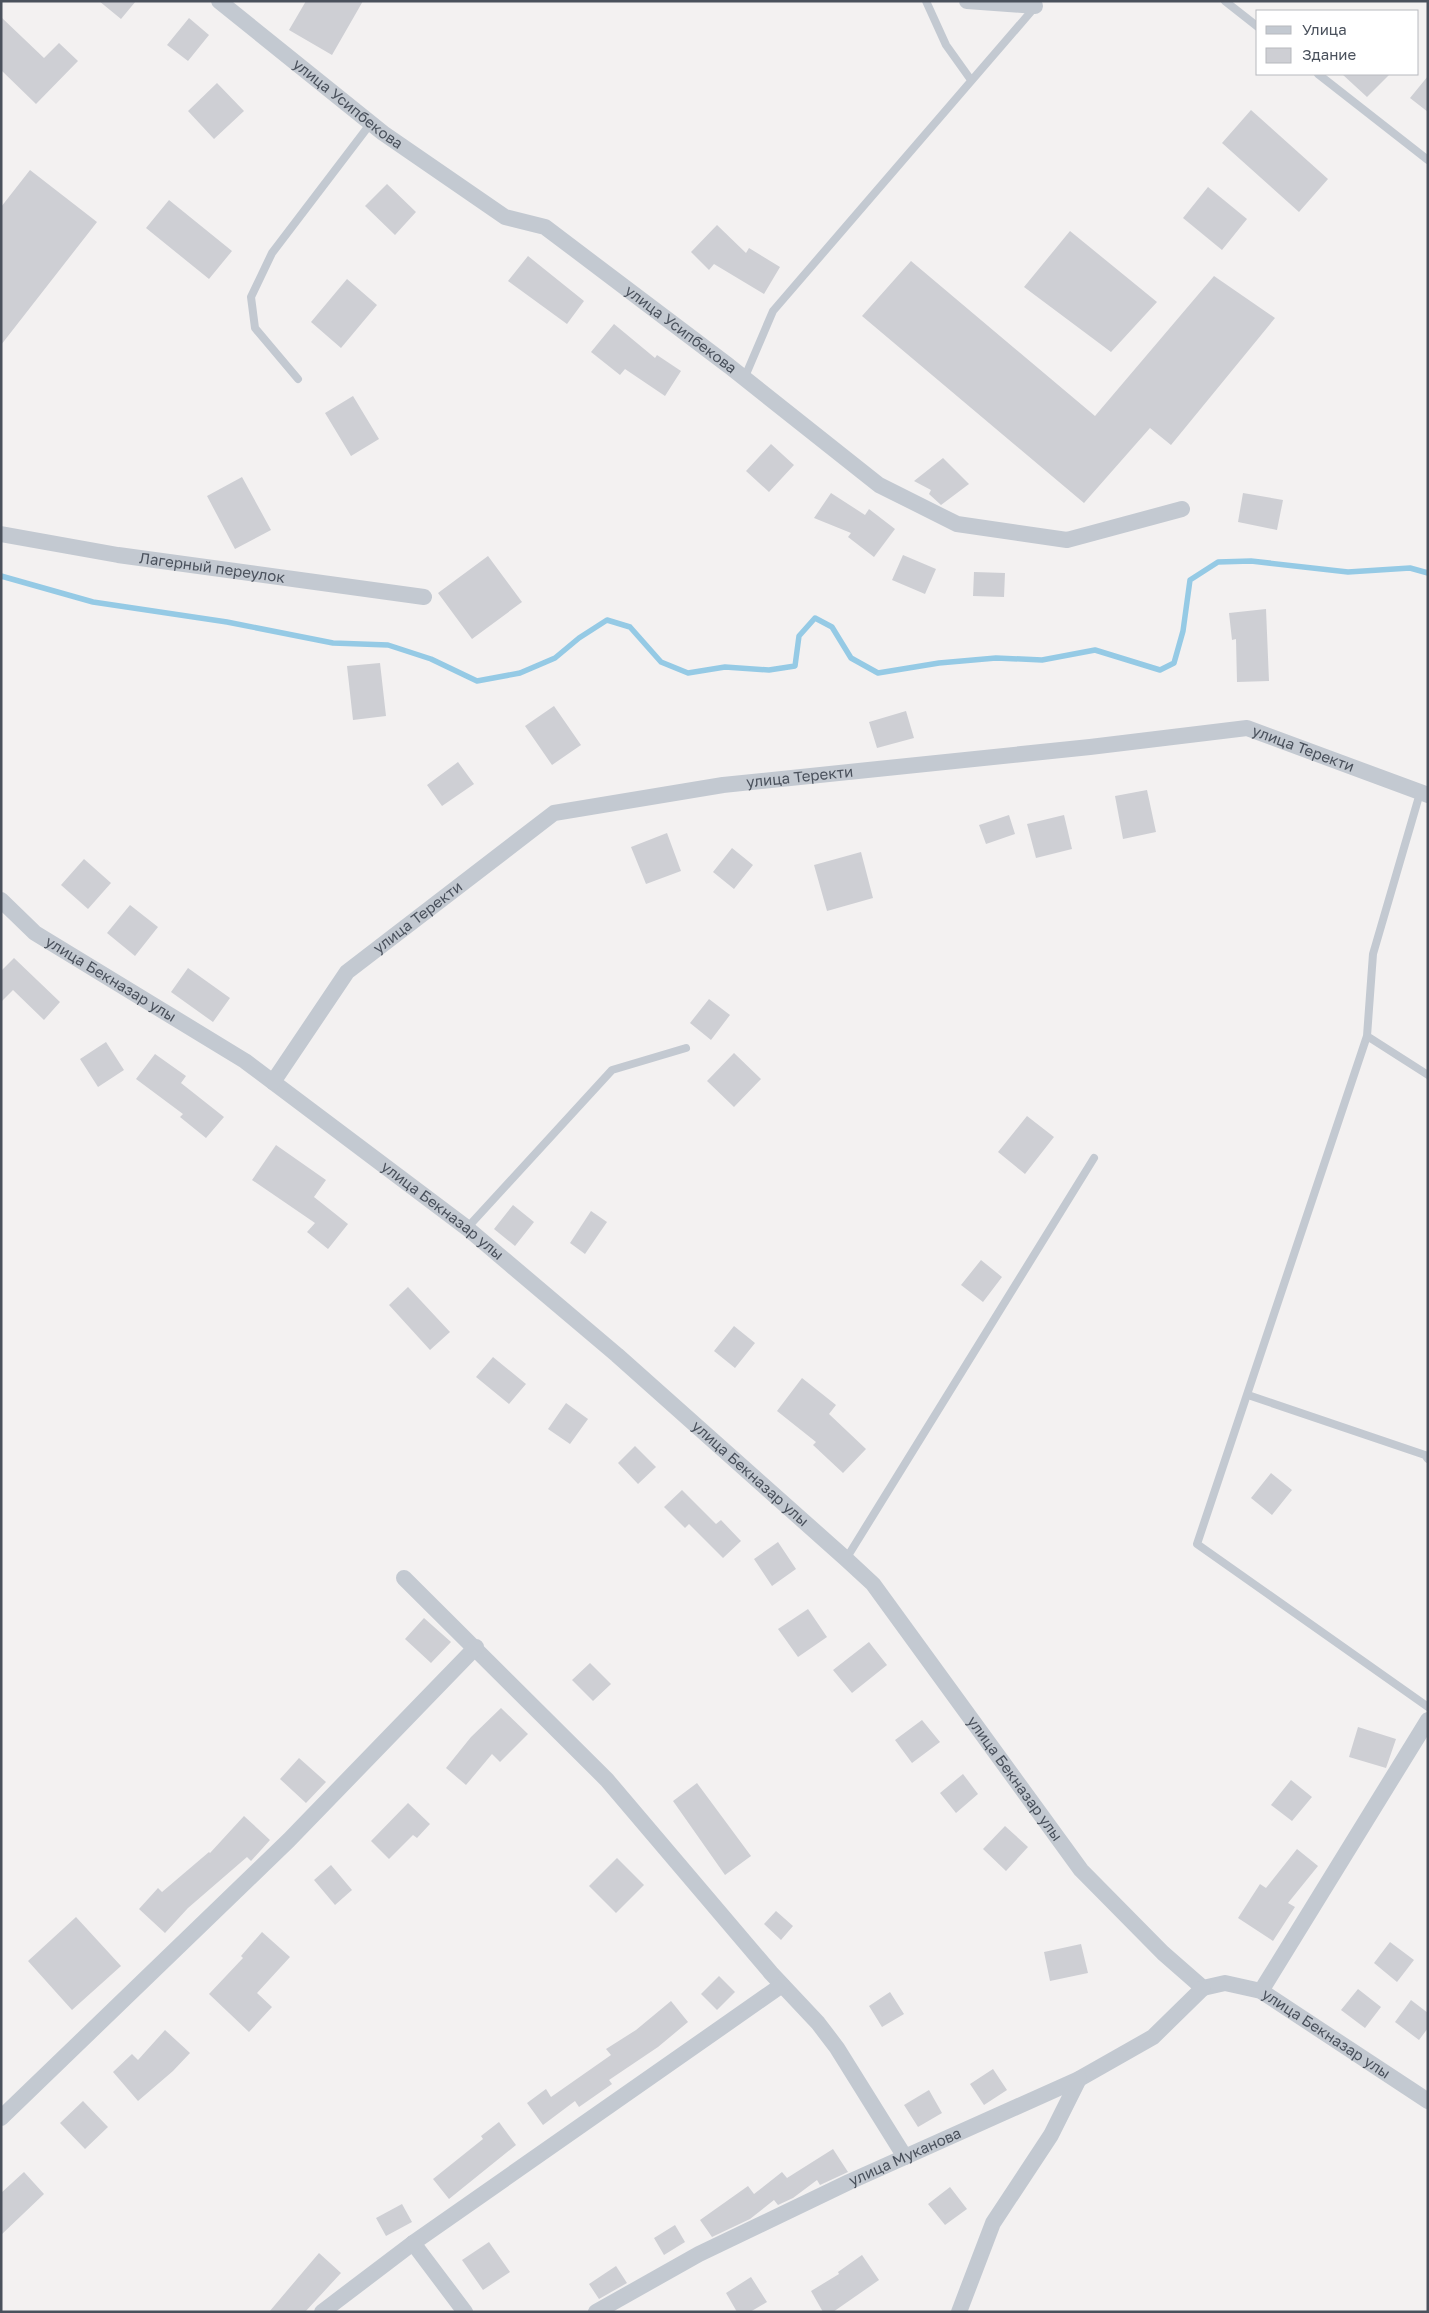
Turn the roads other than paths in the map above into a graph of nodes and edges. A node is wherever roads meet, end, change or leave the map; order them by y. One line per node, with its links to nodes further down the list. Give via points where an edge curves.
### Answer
1 (219, 1): 9 (street, улица Усипбекова)
2 (926, 1): 8 (lane, via 946,45)
3 (967, 1): 5 (street)
4 (1225, 1): 6 (lane)
5 (1037, 4): 8 (lane)
6 (1256, 25)
7 (1319, 75): 10 (lane)
8 (971, 80): 11 (lane, via 772,311)
9 (371, 123): 11 (street, улица Усипбекова, via 505,217 545,227); 12 (lane, via 272,253 251,297 255,328)
10 (1428, 160)
11 (744, 378): 13 (street, улица Усипбекова, via 879,485 957,524 1067,540)
12 (298, 379)
13 (1182, 509)
14 (1, 534): 15 (street, Лагерный переулок, via 118,555)
15 (424, 597)
16 (1424, 794): 18 (lane, via 1373,954); 21 (street, улица Теректи, via 1246,728 723,785 554,813 347,972)
17 (1, 900): 21 (street, улица Бекназар улы, via 35,933 245,1061)
18 (1367, 1036): 20 (lane); 24 (lane)
19 (686, 1048): 23 (lane, via 612,1070)
20 (1428, 1075)
21 (273, 1082): 23 (street, улица Бекназар улы)
22 (1094, 1158): 26 (lane)
23 (467, 1228): 26 (street, улица Бекназар улы, via 617,1355)
24 (1248, 1395): 25 (lane, via 1425,1455); 29 (lane, via 1197,1544)
25 (1428, 1459)
26 (846, 1559): 32 (street, улица Бекназар улы, via 872,1584 1081,1870 1163,1953)
27 (404, 1578): 28 (street)
28 (476, 1647): 31 (street, via 607,1780); 36 (street, via 289,1840)
29 (1428, 1708)
30 (1428, 1720): 33 (street)
31 (782, 1985): 37 (street, via 837,2048); 38 (street)
32 (1203, 1988): 33 (street, улица Бекназар улы, via 1225,1983); 34 (street, улица Муканова, via 1153,2037)
33 (1261, 1991): 35 (street, улица Бекназар улы)
34 (1079, 2079): 37 (street, улица Муканова); 42 (street, via 1051,2135 994,2224)
35 (1428, 2101)
36 (1, 2118)
37 (905, 2158): 41 (street, улица Муканова, via 698,2254)
38 (413, 2243): 39 (street); 40 (street)
39 (322, 2312)
40 (465, 2312)
41 (596, 2312)
42 (959, 2312)

